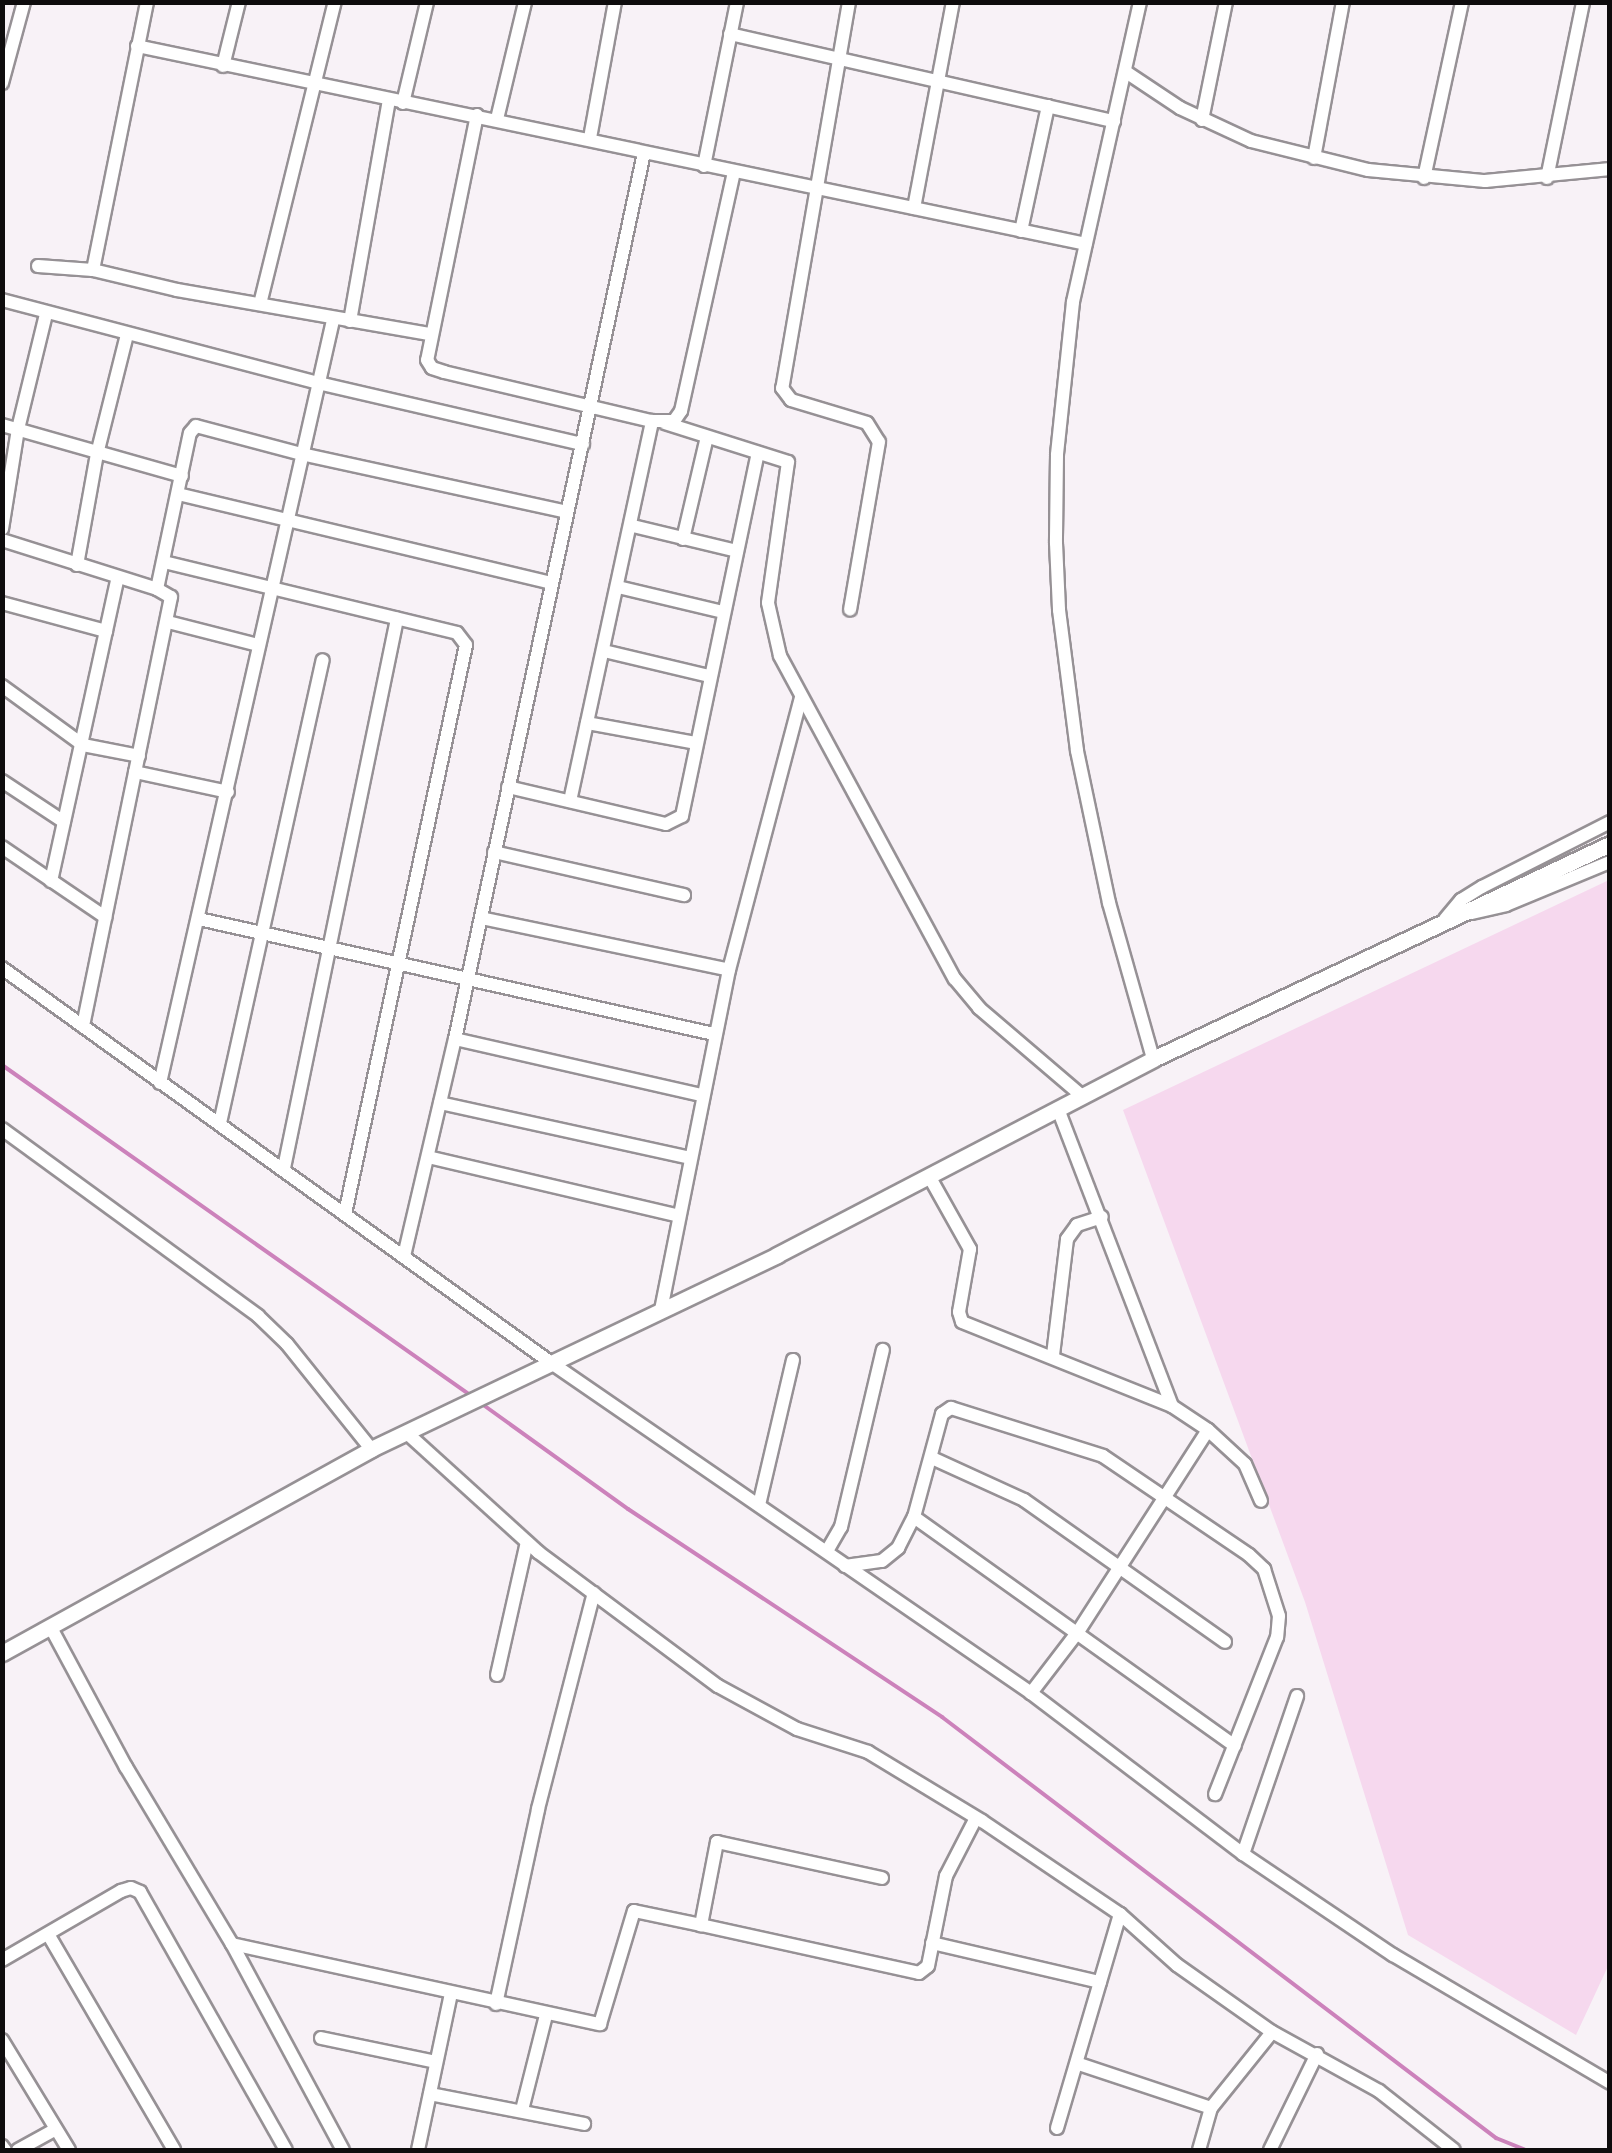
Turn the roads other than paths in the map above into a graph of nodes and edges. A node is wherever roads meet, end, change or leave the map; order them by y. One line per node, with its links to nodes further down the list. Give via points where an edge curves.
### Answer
1 (24, 2): 22 (street)
2 (147, 2): 17 (street)
3 (239, 2): 19 (street)
4 (335, 2): 23 (street)
5 (426, 2): 24 (street)
6 (525, 2): 27 (street)
7 (615, 2): 30 (street)
8 (737, 2): 16 (street)
9 (849, 2): 18 (street)
10 (954, 2): 21 (street)
11 (1140, 2): 20 (street)
12 (1226, 2): 28 (street)
13 (1343, 2): 32 (street)
14 (1462, 2): 36 (street)
15 (1584, 2): 37 (street)
16 (730, 34): 18 (street); 33 (street)
17 (137, 46): 19 (street); 43 (street)
18 (838, 58): 21 (street); 38 (street)
19 (224, 66): 23 (street)
20 (1126, 72): 28 (street); 29 (street)
21 (938, 81): 25 (street); 39 (street)
22 (2, 83)
23 (314, 85): 24 (street); 45 (street)
24 (396, 101): 26 (street); 48 (street)
25 (1048, 106): 29 (street); 40 (street)
26 (477, 115): 27 (street); 49 (street)
27 (497, 119): 30 (street)
28 (1202, 120): 32 (street)
29 (1114, 121): 41 (street)
30 (590, 138): 31 (street)
31 (644, 153): 33 (street); 52 (street)
32 (1314, 158): 36 (street)
33 (704, 166): 35 (street)
34 (1610, 169): 37 (street)
35 (734, 172): 38 (street); 53 (street, via 681,411 674,421)
36 (1424, 178): 37 (street)
37 (1548, 178)
38 (814, 187): 39 (street); 78 (street, via 782,388 790,400 867,423 880,442)
39 (914, 208): 40 (street)
40 (1021, 231): 41 (street)
41 (1086, 244): 119 (street, via 1064,367 1057,455 1059,610 1077,752 1109,903)
42 (38, 266): 43 (street)
43 (93, 270): 45 (street)
44 (2, 300): 46 (street)
45 (260, 304): 47 (street)
46 (46, 314): 50 (street); 55 (street)
47 (333, 320): 48 (street); 51 (street)
48 (350, 321): 49 (street)
49 (429, 334): 52 (street, via 426,360 432,368)
50 (126, 335): 51 (street); 59 (street)
51 (318, 383): 57 (street); 60 (street)
52 (592, 407): 53 (street); 57 (street)
53 (659, 422): 56 (street); 65 (street)
54 (2, 425): 55 (street)
55 (18, 429): 59 (street); 66 (street)
56 (707, 437): 58 (street); 68 (street)
57 (583, 444): 63 (street)
58 (758, 453): 69 (street); 88 (street, via 783,458 790,469 768,603 780,656)
59 (96, 454): 61 (street); 71 (street)
60 (301, 454): 61 (street, via 196,426); 63 (street); 64 (street)
61 (182, 476): 62 (street)
62 (178, 494): 64 (street); 70 (street)
63 (567, 512): 73 (street)
64 (286, 517): 73 (street); 76 (street)
65 (633, 526): 68 (street); 74 (street)
66 (2, 529)
67 (2, 540): 71 (street)
68 (683, 540): 69 (street)
69 (737, 551): 79 (street)
70 (164, 562): 75 (street); 76 (street)
71 (78, 565): 72 (street)
72 (118, 577): 75 (street); 82 (street)
73 (551, 582): 95 (street)
74 (618, 587): 79 (street); 84 (street)
75 (157, 589): 81 (street, via 170,597)
76 (272, 590): 80 (street); 83 (street)
77 (2, 603): 82 (street)
78 (850, 610)
79 (723, 612): 86 (street)
80 (397, 619): 111 (street); 112 (street, via 457,633 466,645)
81 (168, 622): 83 (street); 92 (street)
82 (106, 631): 91 (street)
83 (258, 646): 96 (street)
84 (604, 651): 86 (street); 89 (street)
85 (323, 660): 110 (street)
86 (709, 676): 90 (street)
87 (2, 686): 91 (street)
88 (802, 698): 114 (street); 122 (street, via 954,979)
89 (587, 723): 90 (street); 97 (street)
90 (696, 743): 97 (street, via 682,816 673,824)
91 (82, 745): 92 (street); 98 (street)
92 (139, 756): 93 (street)
93 (134, 772): 96 (street); 106 (street)
94 (2, 781): 98 (street)
95 (508, 787): 97 (street); 102 (street)
96 (228, 792): 108 (street)
97 (570, 801)
98 (64, 822): 104 (street)
99 (1610, 822): 109 (street, via 1482,887)
100 (1610, 844): 109 (main road)
101 (2, 847): 104 (street)
102 (494, 852): 105 (street); 107 (street)
103 (1610, 862): 109 (street, via 1506,906)
104 (52, 881): 106 (street)
105 (684, 894)
106 (105, 918): 116 (street)
107 (480, 918): 114 (street); 115 (street)
108 (200, 919): 110 (street); 120 (street)
109 (1446, 919): 119 (main road)
110 (263, 933): 111 (street); 125 (street)
111 (329, 948): 112 (street); 129 (street)
112 (398, 964): 115 (street); 131 (street)
113 (2, 968): 116 (street)
114 (729, 970): 117 (street)
115 (468, 979): 117 (street); 118 (street)
116 (84, 1026): 120 (street)
117 (714, 1034): 121 (street)
118 (455, 1039): 121 (street); 123 (street)
119 (1153, 1059): 122 (main road)
120 (160, 1083): 125 (street)
121 (702, 1094): 128 (street)
122 (1080, 1095): 124 (main road)
123 (440, 1103): 127 (street); 128 (street)
124 (1058, 1109): 130 (main road); 133 (street)
125 (220, 1123): 129 (street)
126 (3, 1132): 143 (street, via 258,1316)
127 (428, 1157): 132 (street); 134 (street)
128 (690, 1158): 132 (street)
129 (284, 1168): 131 (street)
130 (929, 1176): 135 (main road); 137 (street, via 970,1249 959,1317)
131 (346, 1214): 134 (street)
132 (678, 1216): 135 (street)
133 (1102, 1216): 137 (street, via 1077,1225 1067,1238); 140 (street)
134 (404, 1256): 139 (street)
135 (661, 1310): 139 (main road)
136 (883, 1350): 150 (street, via 841,1527)
137 (1053, 1355): 140 (street)
138 (792, 1360): 147 (street)
139 (550, 1362): 141 (main road); 147 (street)
140 (1172, 1406): 142 (street)
141 (415, 1430): 143 (main road); 149 (street)
142 (1208, 1430): 145 (street); 146 (street, via 1245,1464)
143 (371, 1449): 154 (main road)
144 (932, 1458): 145 (street, via 942,1414 955,1408 1103,1456); 148 (street); 152 (street, via 1024,1500)
145 (1163, 1498): 152 (street); 161 (street, via 1259,1563 1279,1616)
146 (1262, 1502)
147 (759, 1506): 150 (street)
148 (914, 1516): 151 (street, via 892,1556); 155 (street)
149 (528, 1542): 153 (street); 158 (street)
150 (827, 1552): 151 (street)
151 (845, 1566): 159 (street)
152 (1118, 1566): 155 (street); 156 (street)
153 (594, 1593): 163 (street, via 718,1686 796,1730 868,1752); 174 (street)
154 (52, 1628): 157 (main road); 170 (street)
155 (1077, 1633): 159 (street); 161 (street)
156 (1225, 1642)
157 (2, 1654)
158 (497, 1676)
159 (1031, 1693): 164 (street)
160 (1297, 1696): 164 (street)
161 (1235, 1746): 162 (street)
162 (1215, 1794)
163 (976, 1818): 166 (street); 169 (street, via 946,1876)
164 (1242, 1854): 182 (street, via 1393,1955)
165 (882, 1878): 167 (street, via 717,1842)
166 (1120, 1914): 172 (street); 176 (street, via 1177,1965)
167 (701, 1925): 169 (street, via 913,1973 928,1966); 175 (street, via 634,1911 603,2021)
168 (48, 1934): 171 (street); 191 (street); 192 (street, via 121,1891 140,1892)
169 (932, 1943): 172 (street)
170 (232, 1944): 173 (street); 193 (street)
171 (2, 1960)
172 (1100, 1982): 181 (street)
173 (451, 1994): 174 (street); 180 (street)
174 (496, 2004): 175 (street)
175 (546, 2014): 185 (street)
176 (1272, 2032): 179 (street); 184 (street)
177 (322, 2038): 180 (street)
178 (2, 2040): 188 (street)
179 (1317, 2054): 196 (street); 197 (street)
180 (436, 2062): 183 (street)
181 (1080, 2064): 184 (street); 187 (street)
182 (1610, 2083)
183 (430, 2094): 185 (street); 194 (street)
184 (1211, 2108): 195 (street)
185 (522, 2110): 186 (street)
186 (584, 2124)
187 (1057, 2128)
188 (56, 2129): 189 (street); 190 (street)
189 (18, 2150)
190 (69, 2150)
191 (174, 2150)
192 (286, 2150)
193 (343, 2150)
194 (418, 2150)
195 (1199, 2150)
196 (1270, 2150)
197 (1454, 2150)

